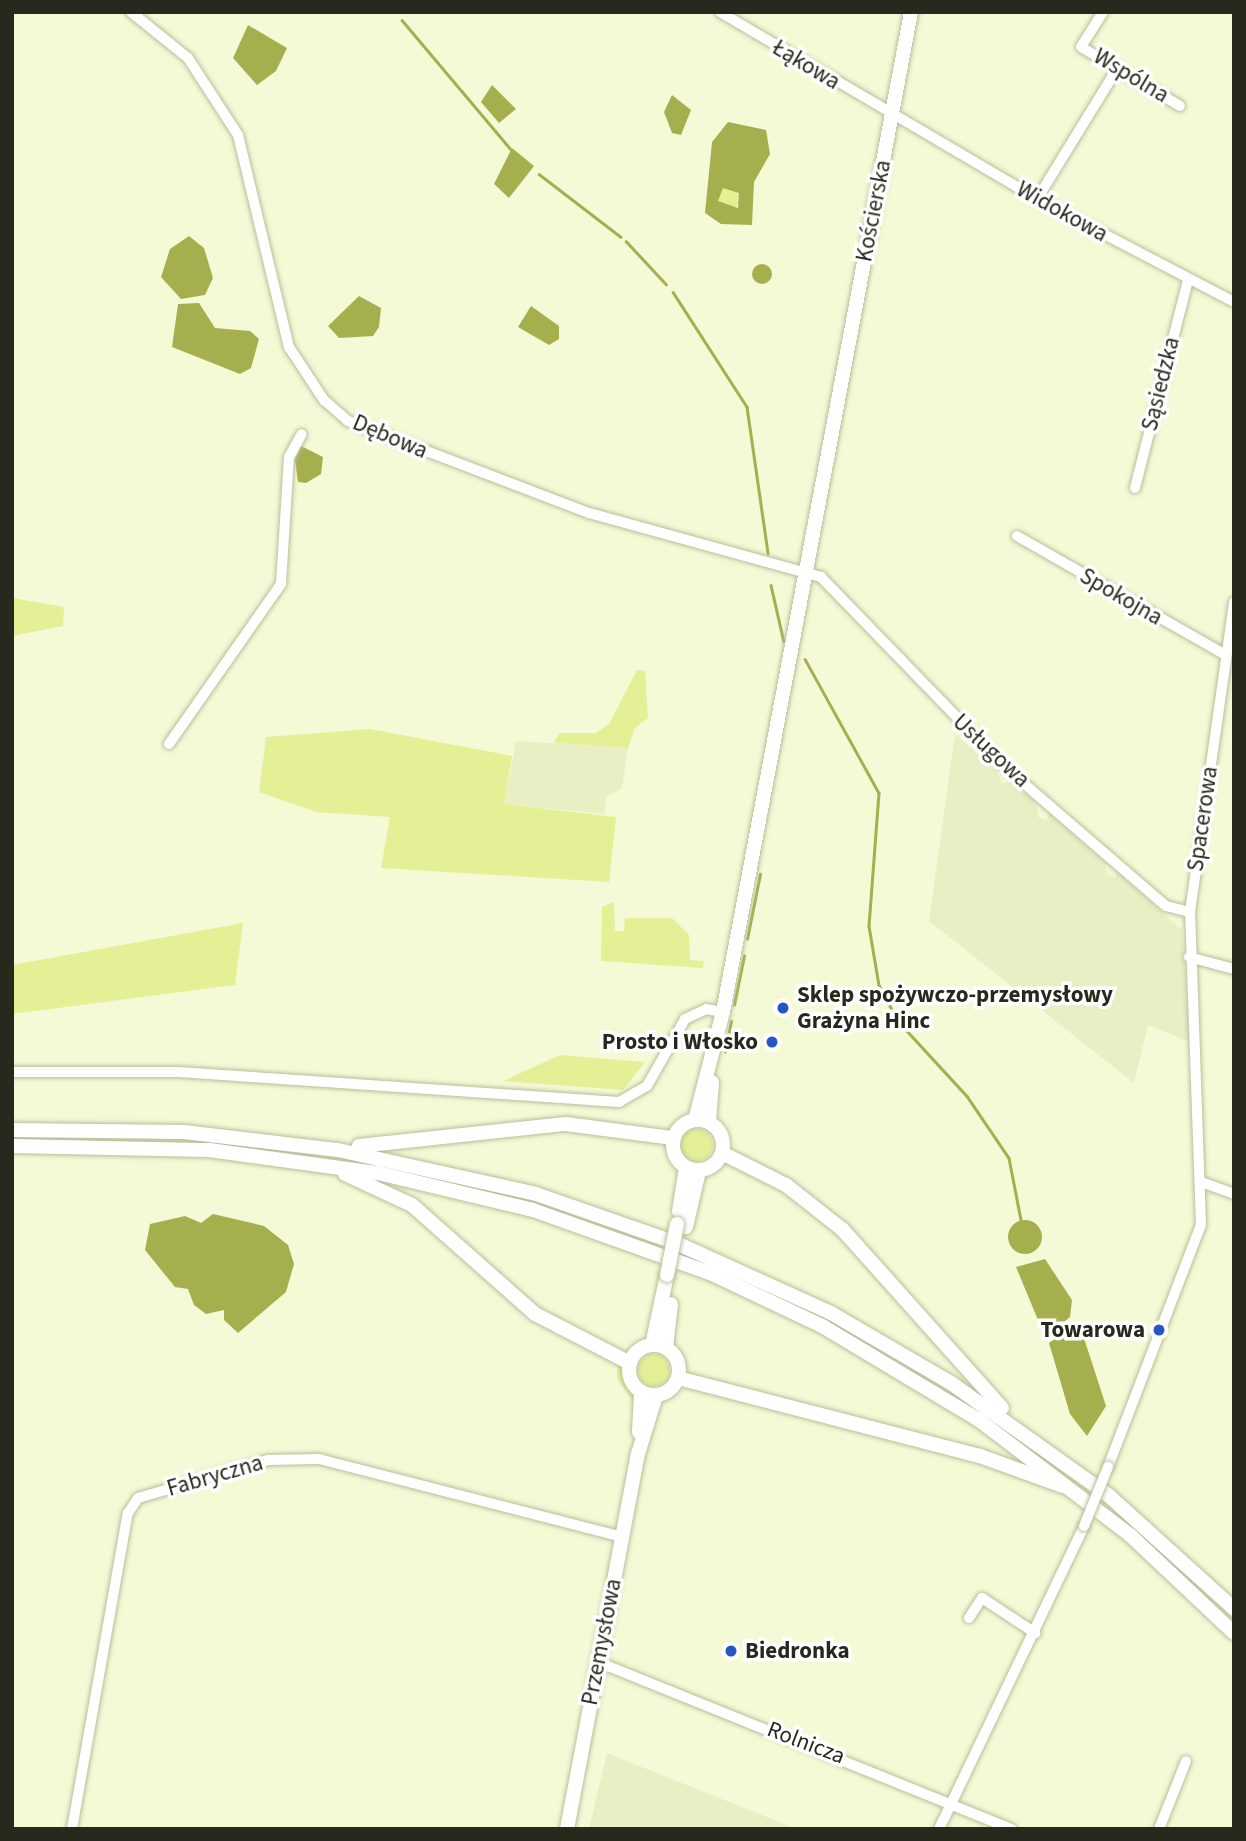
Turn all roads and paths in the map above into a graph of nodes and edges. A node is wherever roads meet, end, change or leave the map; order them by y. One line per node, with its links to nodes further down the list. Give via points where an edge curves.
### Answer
1 (131, 12): 14 (street, Dębowa, via 188,58 238,135 289,347 324,400 348,421 589,513)
2 (720, 12): 7 (street, Łąkowa)
3 (911, 12): 7 (main road, Kościerska)
4 (1103, 12): 5 (street, Wspólna, via 1081,47)
5 (1117, 69): 6 (street, Wspólna); 8 (street)
6 (1180, 106)
7 (893, 117): 8 (street, Widokowa); 14 (main road, Kościerska)
8 (1037, 199): 9 (street, Widokowa)
9 (1188, 280): 10 (street, Widokowa); 12 (street, Sąsiedzka)
10 (1234, 302)
11 (302, 434): 17 (street, via 289,457 281,584)
12 (1135, 488)
13 (1017, 536): 16 (street, Spokojna)
14 (806, 575): 18 (street, Usługowa, via 821,577 1006,768 1166,906); 21 (main road, Kościerska)
15 (1234, 602): 16 (street, Spacerowa)
16 (1226, 655): 18 (street, Spacerowa)
17 (169, 744)
18 (1190, 912): 19 (street)
19 (1189, 957): 20 (street); 31 (street)
20 (1234, 969)
21 (723, 1012): 22 (street, via 706,1009 685,1019 647,1086 619,1102 179,1072); 23 (main road)
22 (12, 1072)
23 (702, 1121): 25 (main road); 28 (main road, via 719,1132)
24 (12, 1129): 26 (main road, via 184,1132)
25 (673, 1138): 26 (main road, via 566,1124 407,1146); 30 (main road, via 676,1158)
26 (301, 1144): 37 (main road, via 536,1194 685,1247 831,1313)
27 (12, 1146): 29 (main road, via 209,1150)
28 (722, 1153): 30 (main road); 37 (main road, via 786,1185 842,1229)
29 (303, 1161): 34 (main road, via 412,1205 535,1314); 38 (main road, via 521,1207 710,1273 923,1383)
30 (692, 1169): 33 (main road)
31 (1204, 1182): 32 (street); 42 (street, bridge, via 1196,1250 1084,1526)
32 (1234, 1194)
33 (659, 1347): 34 (main road); 35 (main road, via 676,1358)
34 (630, 1363): 36 (main road, via 629,1377)
35 (678, 1378): 36 (main road); 38 (main road, via 980,1456)
36 (649, 1394): 39 (main road, Przemysłowa)
37 (1015, 1426): 40 (main road, via 1115,1500)
38 (1068, 1486): 43 (main road)
39 (622, 1537): 44 (main road, Przemysłowa); 47 (street, Fabryczna, via 318,1458 268,1460 138,1498 128,1513)
40 (1234, 1609)
41 (970, 1618): 42 (street, via 982,1598)
42 (1035, 1633): 46 (street)
43 (1234, 1633)
44 (598, 1662): 46 (street, Rolnicza); 48 (main road, Przemysłowa)
45 (1186, 1761): 51 (street)
46 (951, 1804): 49 (street); 50 (street, Rolnicza)
47 (72, 1829)
48 (567, 1829)
49 (939, 1829)
50 (1012, 1829)
51 (1159, 1829)

